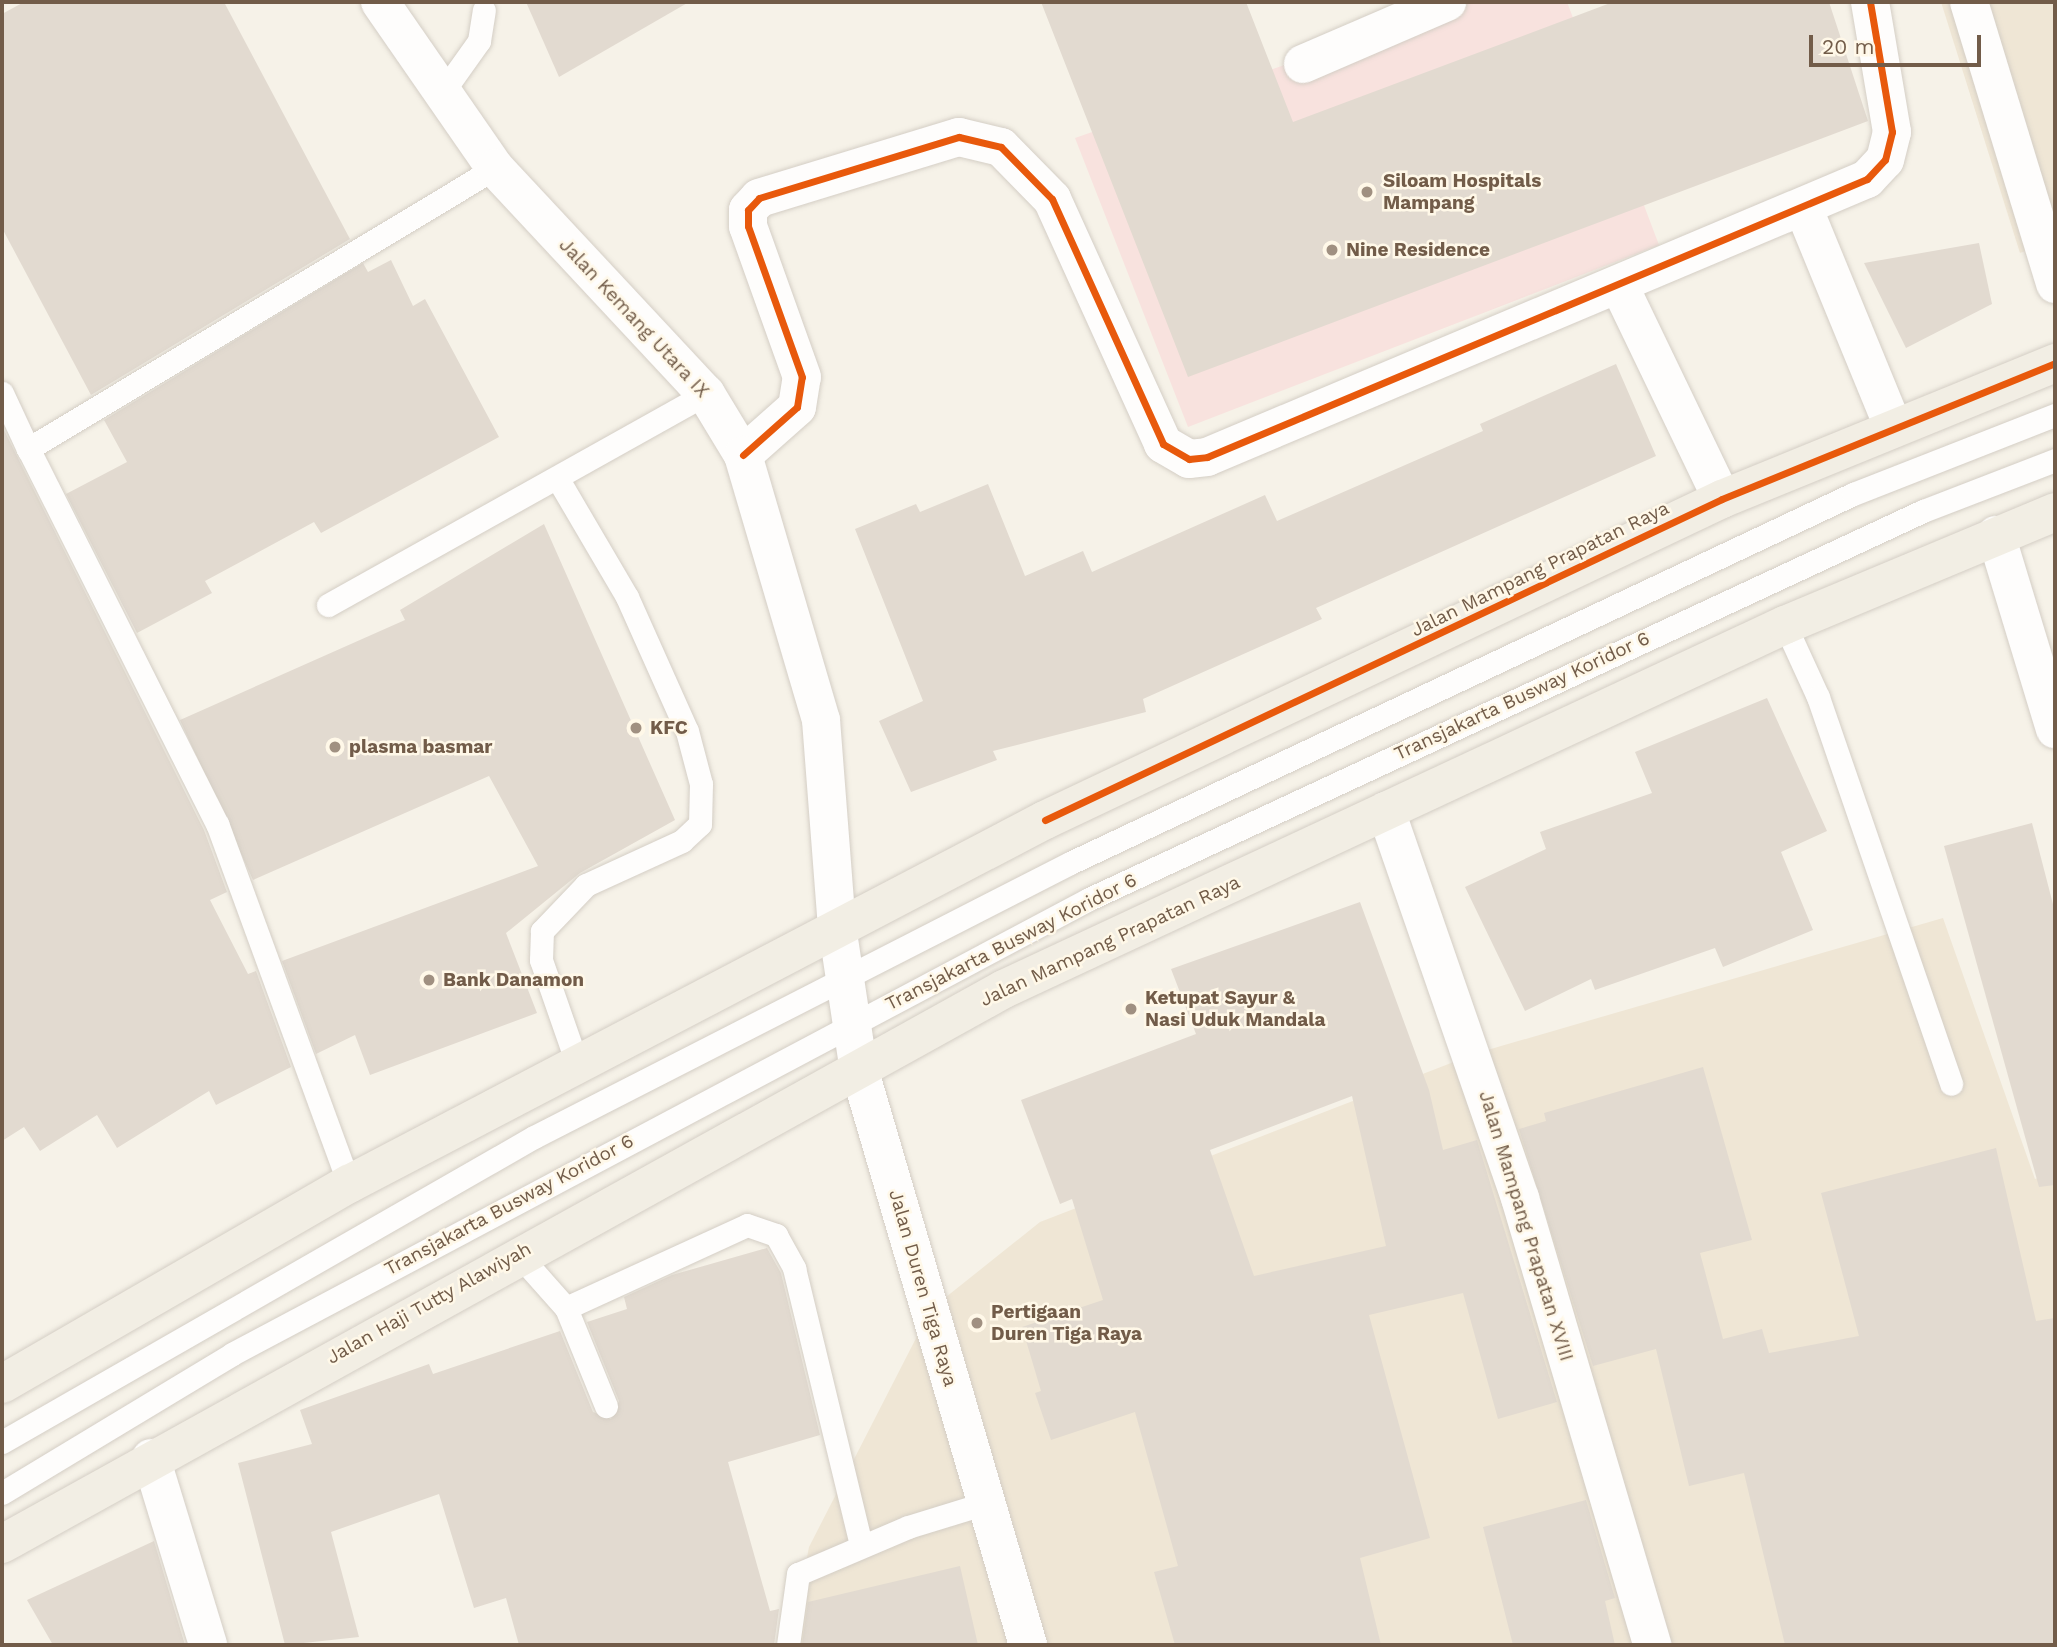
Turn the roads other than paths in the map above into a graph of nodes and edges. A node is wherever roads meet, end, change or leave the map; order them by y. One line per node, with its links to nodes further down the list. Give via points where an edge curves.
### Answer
1 (380, 2): 7 (street, Jalan Kemang Utara IX)
2 (1447, 2): 6 (street)
3 (1870, 2): 9 (street, via 1892,132 1885,160 1867,179)
4 (1969, 2): 10 (street)
5 (484, 10): 7 (lane, via 479,41)
6 (1303, 64)
7 (442, 93): 8 (street, Jalan Kemang Utara IX)
8 (495, 168): 14 (street, Jalan Kemang Utara IX); 17 (lane)
9 (1803, 207): 11 (street); 16 (street)
10 (2055, 284)
11 (1619, 285): 18 (street, via 1246,444 1189,459 1163,444 1140,402 1052,199 1001,147 960,137 759,198 748,210 748,226 802,377 796,407); 21 (street)
12 (2055, 363): 16 (main road, Jalan Mampang Prapatan Raya)
13 (2, 393): 17 (lane)
14 (706, 394): 18 (street, Jalan Kemang Utara IX); 20 (lane)
15 (2055, 415): 29 (lane, via 1853,494 1070,863)
16 (1893, 426): 21 (main road, Jalan Mampang Prapatan Raya)
17 (28, 449): 34 (lane, via 217,824)
18 (743, 455): 28 (street, Jalan Kemang Utara IX, via 821,720)
19 (2055, 460): 30 (lane, Transjakarta Busway Koridor 6, via 1923,511 1089,899)
20 (559, 481): 24 (lane); 32 (lane, via 627,597 687,731 701,784 700,824 682,841 586,885 542,931 541,960)
21 (1722, 499): 28 (main road, Jalan Mampang Prapatan Raya, via 1045,820)
22 (2055, 512): 23 (main road, Jalan Mampang Prapatan Raya)
23 (1996, 535): 25 (main road, Jalan Mampang Prapatan Raya); 26 (street)
24 (328, 605)
25 (1785, 625): 27 (main road, Jalan Mampang Prapatan Raya); 33 (lane, via 1818,697)
26 (2055, 729)
27 (1386, 811): 31 (main road, Jalan Mampang Prapatan Raya); 48 (street, Jalan Mampang Prapatan XVIII, via 1520,1198)
28 (837, 926): 29 (street, Jalan Duren Tiga Raya); 32 (main road)
29 (844, 976): 30 (street, Jalan Duren Tiga Raya); 39 (lane, via 331,1249)
30 (851, 1024): 31 (street, Jalan Duren Tiga Raya); 41 (lane, Transjakarta Busway Koridor 6, via 232,1354)
31 (858, 1065): 35 (main road, Jalan Haji Tutty Alawiyah); 42 (street, Jalan Duren Tiga Raya)
32 (578, 1066): 34 (main road)
33 (1951, 1084)
34 (349, 1184): 37 (main road)
35 (518, 1254): 36 (lane); 40 (main road, Jalan Haji Tutty Alawiyah)
36 (566, 1308): 38 (lane); 44 (lane, via 747,1225 776,1235 794,1268)
37 (2, 1384)
38 (606, 1406)
39 (2, 1442)
40 (151, 1458): 43 (main road, Jalan Haji Tutty Alawiyah); 45 (street)
41 (2, 1493)
42 (986, 1503): 44 (lane); 47 (street, Jalan Duren Tiga Raya)
43 (2, 1544)
44 (861, 1545): 46 (lane, via 798,1574)
45 (208, 1645)
46 (788, 1645)
47 (1028, 1645)
48 (1652, 1645)

